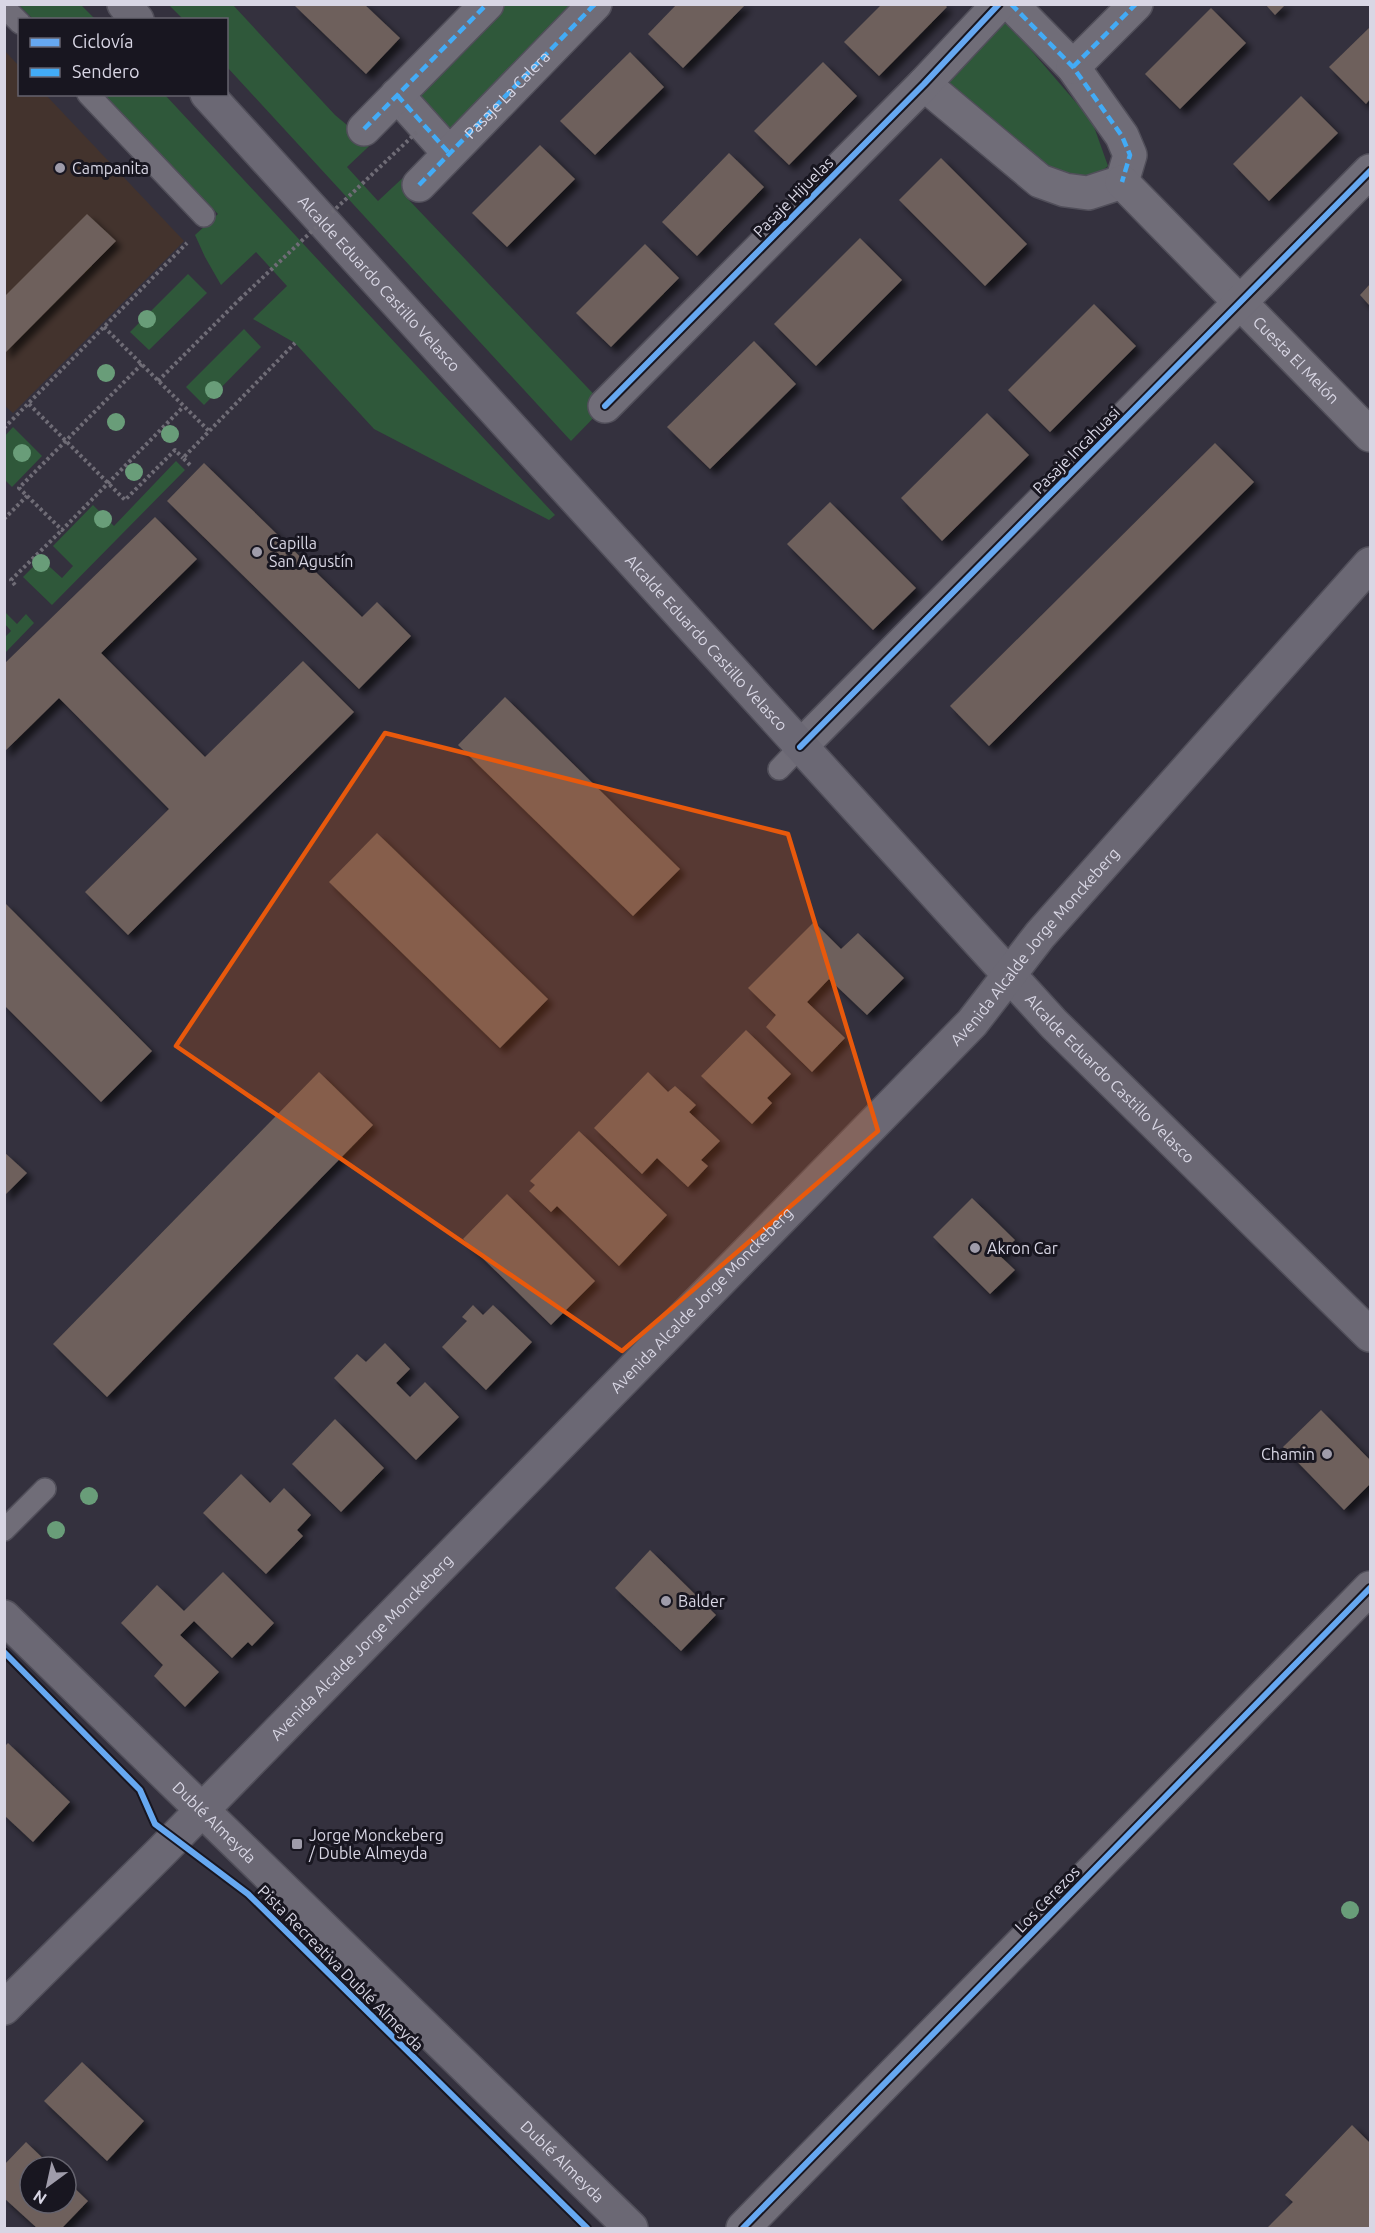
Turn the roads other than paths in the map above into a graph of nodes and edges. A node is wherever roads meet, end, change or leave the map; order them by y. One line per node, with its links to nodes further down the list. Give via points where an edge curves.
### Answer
1 (124, 4): 8 (main road)
2 (487, 4): 12 (street)
3 (595, 4): 16 (street, Pasaje La Calera)
4 (999, 4): 11 (street, Pasaje Hijuelas)
5 (1011, 4): 10 (street)
6 (1136, 4): 10 (street)
7 (4, 7): 9 (lane)
8 (135, 18)
9 (18, 20)
10 (1073, 67): 18 (street, via 1122,136 1130,155)
11 (924, 84): 18 (street, via 1040,181 1088,193); 22 (street, Pasaje Hijuelas)
12 (397, 95): 15 (street); 16 (street)
13 (90, 96): 20 (lane)
14 (209, 96): 25 (main road, Alcalde Eduardo Castillo Velasco)
15 (364, 129)
16 (449, 153): 19 (street, Pasaje La Calera)
17 (1371, 171): 21 (street, Pasaje Incahuasi)
18 (1122, 182): 21 (street, Cuesta El Melón)
19 (419, 184)
20 (200, 225)
21 (1241, 303): 23 (street, Cuesta El Melón); 25 (street, Pasaje Incahuasi)
22 (605, 406)
23 (1371, 435)
24 (1371, 564): 26 (main road, Avenida Alcalde Jorge Monckeberg, via 1041,935)
25 (790, 758): 26 (main road, Alcalde Eduardo Castillo Velasco)
26 (1009, 976): 27 (main road, Alcalde Eduardo Castillo Velasco); 32 (main road, Avenida Alcalde Jorge Monckeberg, via 972,1023)
27 (1371, 1335)
28 (45, 1489): 29 (lane)
29 (4, 1530)
30 (1371, 1588): 35 (street, Los Cerezos)
31 (4, 1617): 32 (main road, Dublé Almeyda)
32 (201, 1810): 33 (main road, Avenida Alcalde Jorge Monckeberg); 34 (main road, Dublé Almeyda)
33 (4, 2008)
34 (631, 2229)
35 (743, 2229)

